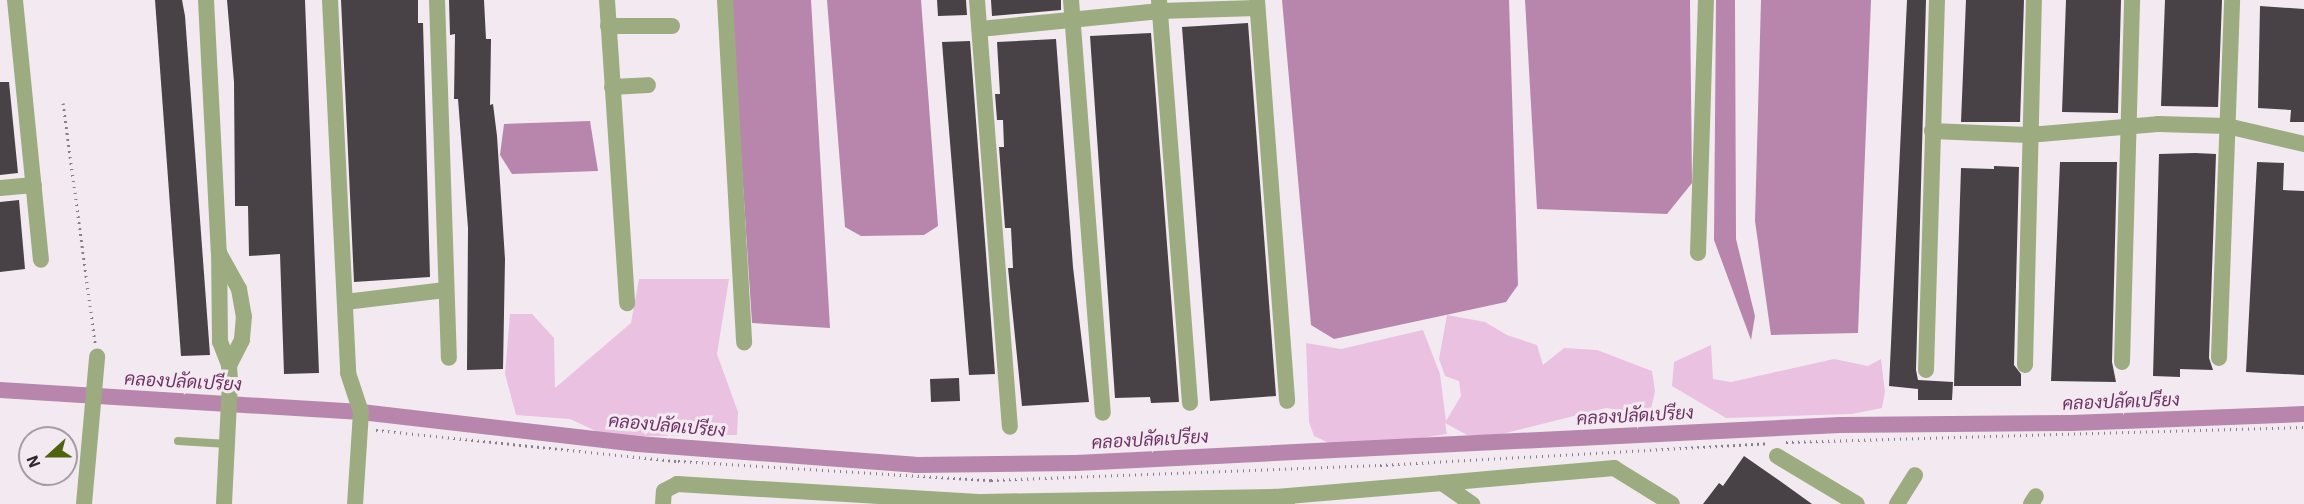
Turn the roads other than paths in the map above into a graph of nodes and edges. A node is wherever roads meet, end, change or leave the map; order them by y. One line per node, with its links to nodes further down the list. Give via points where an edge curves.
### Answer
1 (15, 0): 27 (street)
2 (206, 0): 30 (street)
3 (330, 0): 33 (street)
4 (437, 0): 32 (street)
5 (607, 0): 17 (street)
6 (725, 0): 35 (street)
7 (977, 0): 19 (street)
8 (1071, 0): 16 (street)
9 (1706, 0): 29 (street)
10 (1937, 0): 24 (street)
11 (2034, 0): 25 (street)
12 (2132, 0): 22 (street)
13 (2232, 0): 23 (street)
14 (1257, 4): 15 (street); 43 (street)
15 (1160, 5): 16 (street); 44 (street)
16 (1073, 19): 19 (street); 45 (street)
17 (608, 26): 18 (street); 21 (street)
18 (672, 26)
19 (980, 29): 46 (street)
20 (648, 85): 21 (street)
21 (612, 87): 34 (street)
22 (2128, 126): 23 (street); 25 (street); 39 (street)
23 (2227, 126): 26 (street); 38 (street)
24 (1932, 131): 25 (street); 41 (street)
25 (2028, 135): 40 (street)
26 (2304, 144)
27 (34, 185): 28 (street); 31 (street)
28 (0, 188)
29 (1698, 253)
30 (219, 254): 42 (street, via 220,342); 42 (street, via 239,289 244,316 242,340)
31 (41, 260)
32 (445, 290): 33 (street); 37 (street)
33 (345, 302): 60 (street, via 348,373 360,420)
34 (627, 303)
35 (744, 342)
36 (97, 357): 58 (street)
37 (449, 358)
38 (2219, 358)
39 (2122, 362)
40 (2025, 365)
41 (1926, 370)
42 (230, 373): 48 (street)
43 (1287, 401)
44 (1190, 404)
45 (1103, 413)
46 (1010, 427)
47 (178, 441): 48 (lane)
48 (228, 444): 59 (street)
49 (1777, 456): 64 (street)
50 (1915, 475): 65 (street)
51 (1442, 483): 53 (street); 62 (street); 63 (street, via 1614,468)
52 (771, 497): 54 (street); 61 (street, via 677,484 664,491)
53 (1282, 500): 55 (street)
54 (879, 501): 56 (street)
55 (1207, 501): 57 (street)
56 (982, 503): 57 (street)
57 (1094, 503)
58 (84, 504)
59 (224, 504)
60 (355, 504)
61 (663, 504)
62 (1472, 504)
63 (1672, 504)
64 (1857, 504)
65 (1897, 504)

